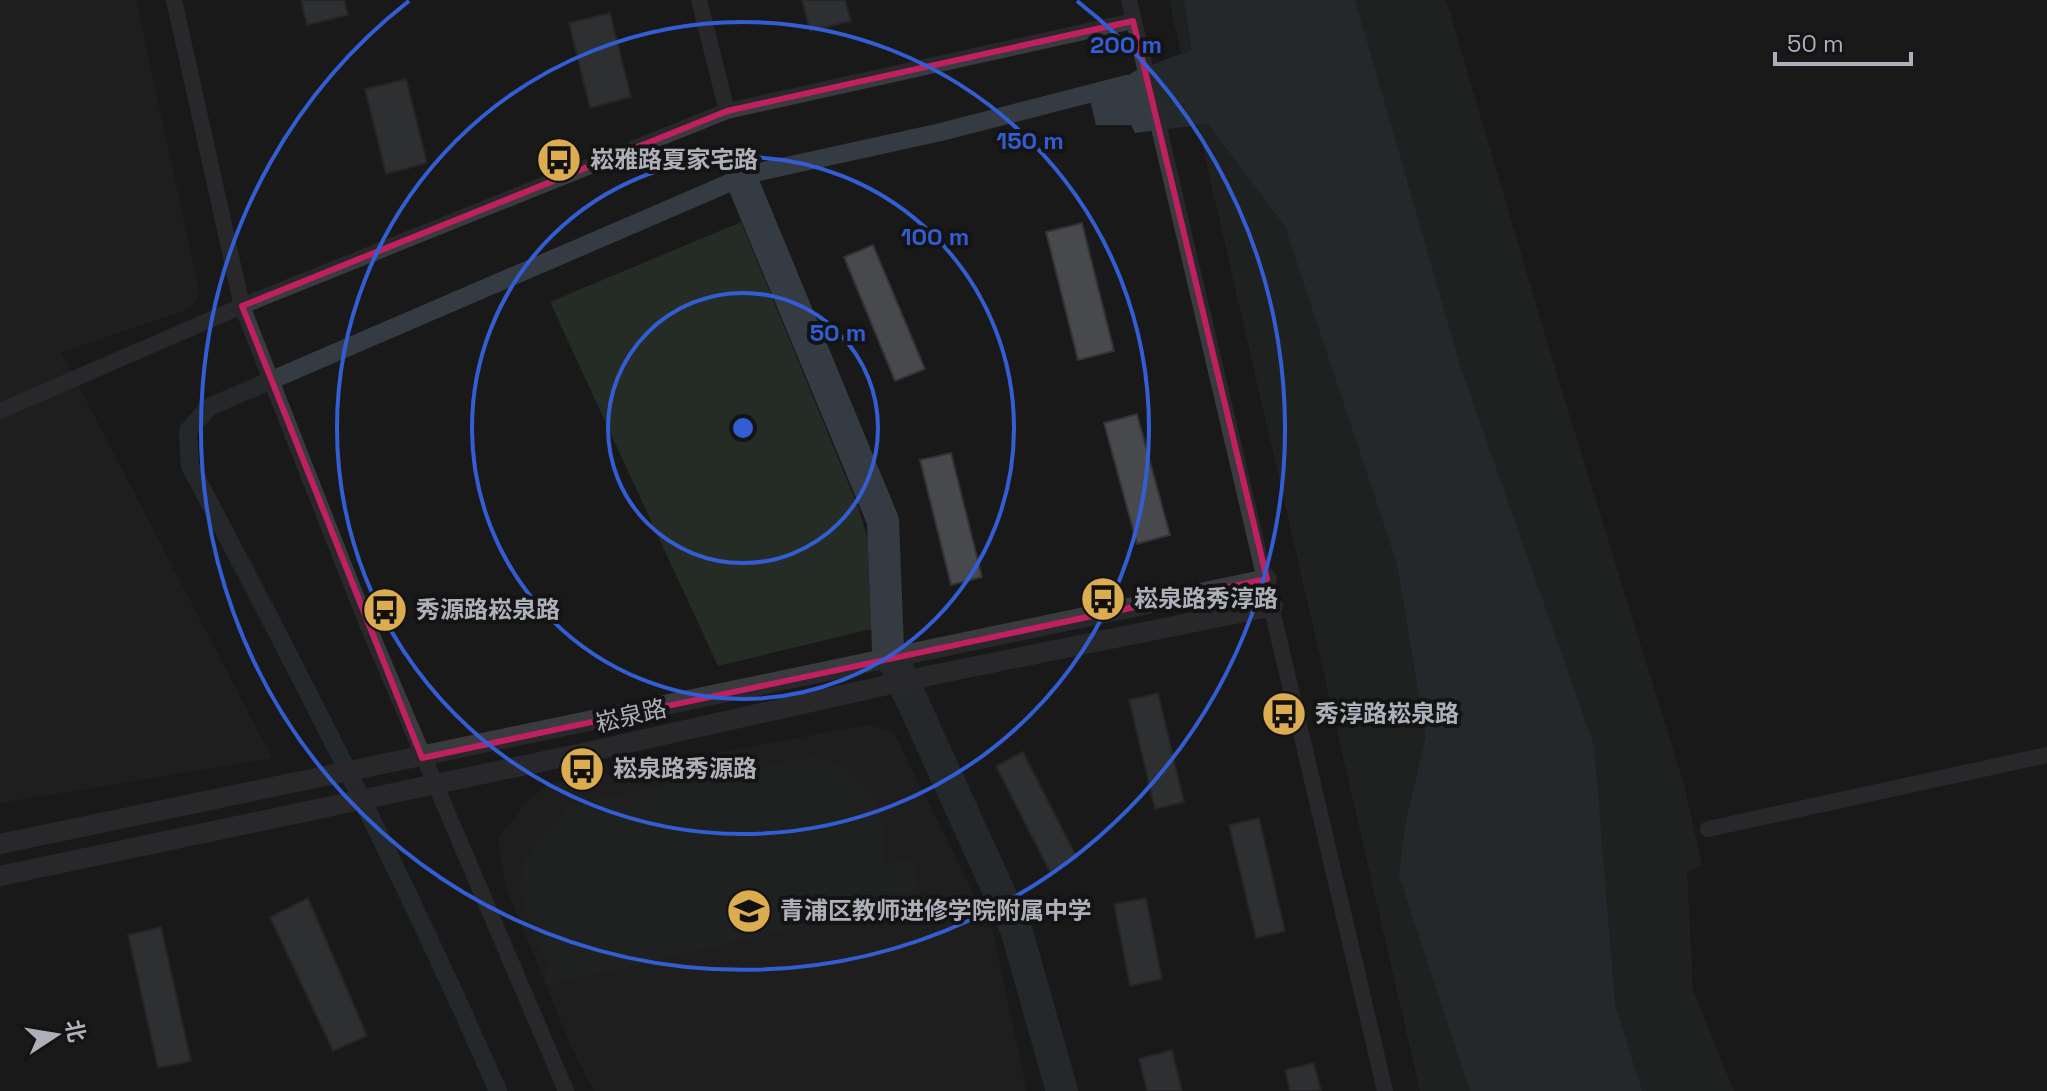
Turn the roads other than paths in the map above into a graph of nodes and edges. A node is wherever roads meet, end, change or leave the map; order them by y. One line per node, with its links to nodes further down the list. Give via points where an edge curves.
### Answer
1 (174, 0): 6 (street)
2 (699, 0): 5 (street)
3 (1129, 0): 4 (street)
4 (1133, 21): 5 (street); 8 (street)
5 (727, 111): 6 (street)
6 (242, 306): 7 (street); 11 (street)
7 (0, 411)
8 (1267, 579): 9 (street); 11 (street, 崧泉路)
9 (1273, 606): 12 (street, 崧泉路); 17 (street)
10 (2047, 755): 13 (street)
11 (422, 758): 12 (street); 14 (street, 崧泉路)
12 (434, 784): 15 (street, 崧泉路); 16 (street)
13 (1708, 829)
14 (0, 844)
15 (0, 876)
16 (566, 1091)
17 (1385, 1091)

